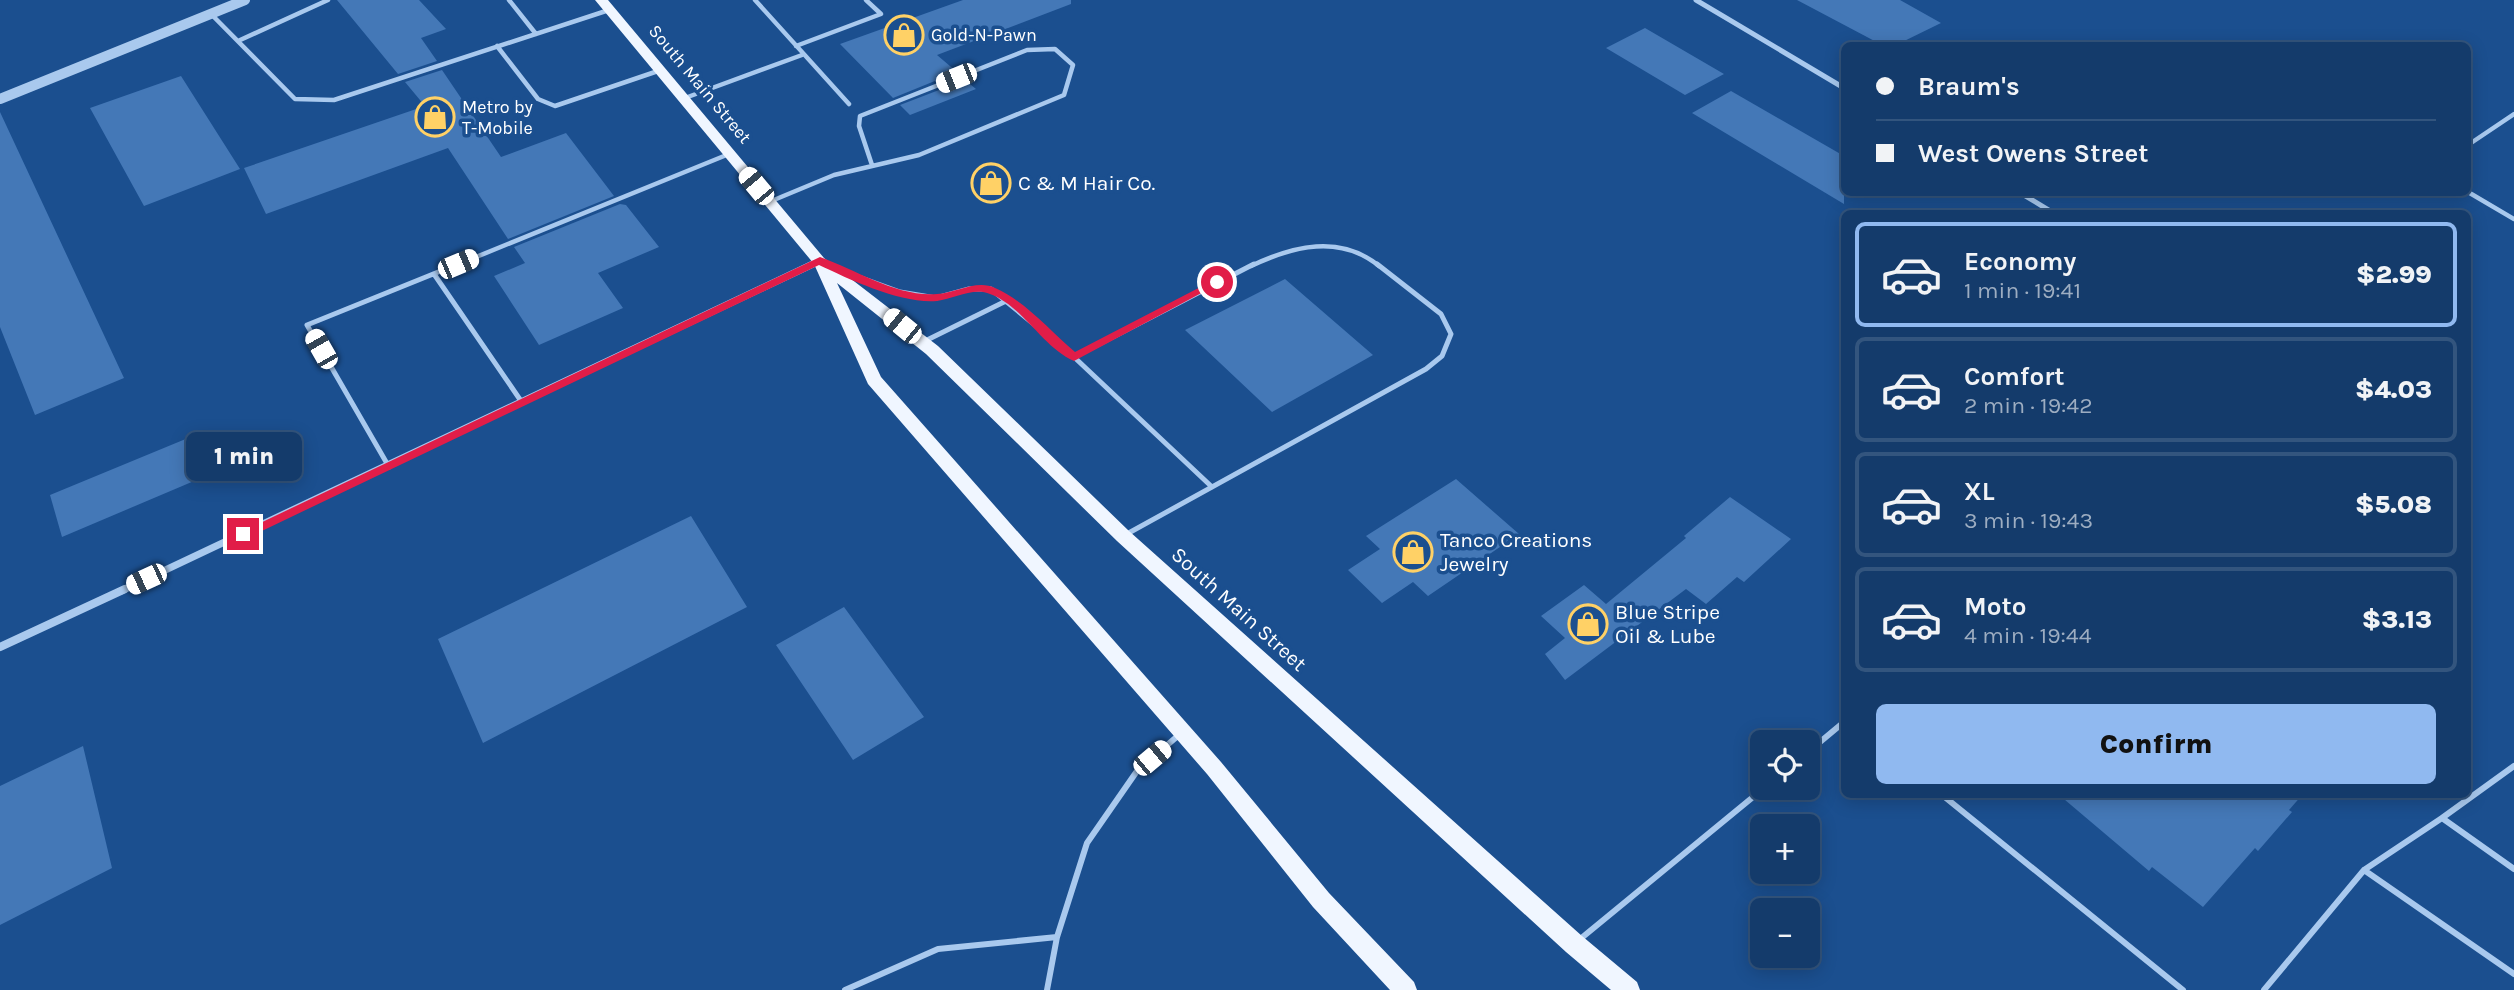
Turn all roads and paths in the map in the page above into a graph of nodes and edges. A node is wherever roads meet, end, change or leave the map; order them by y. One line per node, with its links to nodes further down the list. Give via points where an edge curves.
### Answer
1 (246, 0): 8 (street)
2 (328, 0): 10 (lane)
3 (509, 0): 9 (lane)
4 (755, 0): 12 (lane)
5 (866, 0): 12 (lane, via 881,15)
6 (1696, 0): 15 (street)
7 (605, 5): 9 (lane); 14 (main road, South Main Street)
8 (211, 14): 10 (lane); 16 (street)
9 (536, 34): 11 (lane)
10 (238, 41): 11 (lane, via 295,99 308,100 334,100)
11 (498, 46): 14 (lane, via 538,99 555,106)
12 (796, 46): 13 (lane)
13 (802, 55): 17 (lane); 18 (lane)
14 (658, 71): 17 (main road, South Main Street)
15 (1841, 86)
16 (0, 99)
17 (682, 100): 21 (main road, South Main Street)
18 (849, 104)
19 (2514, 114): 20 (lane)
20 (2471, 143)
21 (729, 154): 25 (main road, South Main Street); 29 (lane)
22 (872, 165): 22 (lane, via 919,155 1064,95 1073,65 1055,49 1027,50 860,116); 25 (lane)
23 (2471, 194): 27 (lane)
24 (2025, 196): 26 (street)
25 (769, 202): 28 (main road, South Main Street)
26 (2048, 210)
27 (2514, 219)
28 (820, 261): 30 (lane, via 900,292 936,298 969,289 991,289); 31 (main road, South Main Street); 33 (street); 39 (main road, South Main Street, via 874,380)
29 (434, 274): 33 (lane); 34 (lane, via 307,325)
30 (1008, 300): 31 (lane); 32 (lane)
31 (922, 343): 36 (main road, South Main Street)
32 (1074, 357): 35 (lane); 35 (lane, via 1282,251 1321,244 1366,255 1441,314 1451,334 1443,356 1426,369)
33 (521, 401): 34 (street)
34 (389, 467): 37 (street)
35 (1212, 486): 36 (lane)
36 (1123, 536): 50 (main road, South Main Street)
37 (0, 647)
38 (1841, 724): 40 (lane)
39 (1182, 732): 49 (lane, via 1137,771 1087,843); 54 (main road, South Main Street, via 1321,900)
40 (1820, 742)
41 (2514, 766): 42 (lane)
42 (2471, 797)
43 (1946, 798): 56 (lane)
44 (2470, 798): 46 (lane)
45 (1750, 799): 50 (lane)
46 (2442, 818): 47 (lane); 48 (lane)
47 (2514, 869)
48 (2364, 870): 51 (lane); 57 (lane)
49 (1057, 937): 52 (lane, via 938,949); 53 (lane)
50 (1574, 944): 55 (main road, South Main Street)
51 (2514, 974)
52 (845, 990)
53 (1047, 990)
54 (1406, 990)
55 (1629, 990)
56 (2183, 990)
57 (2264, 990)

